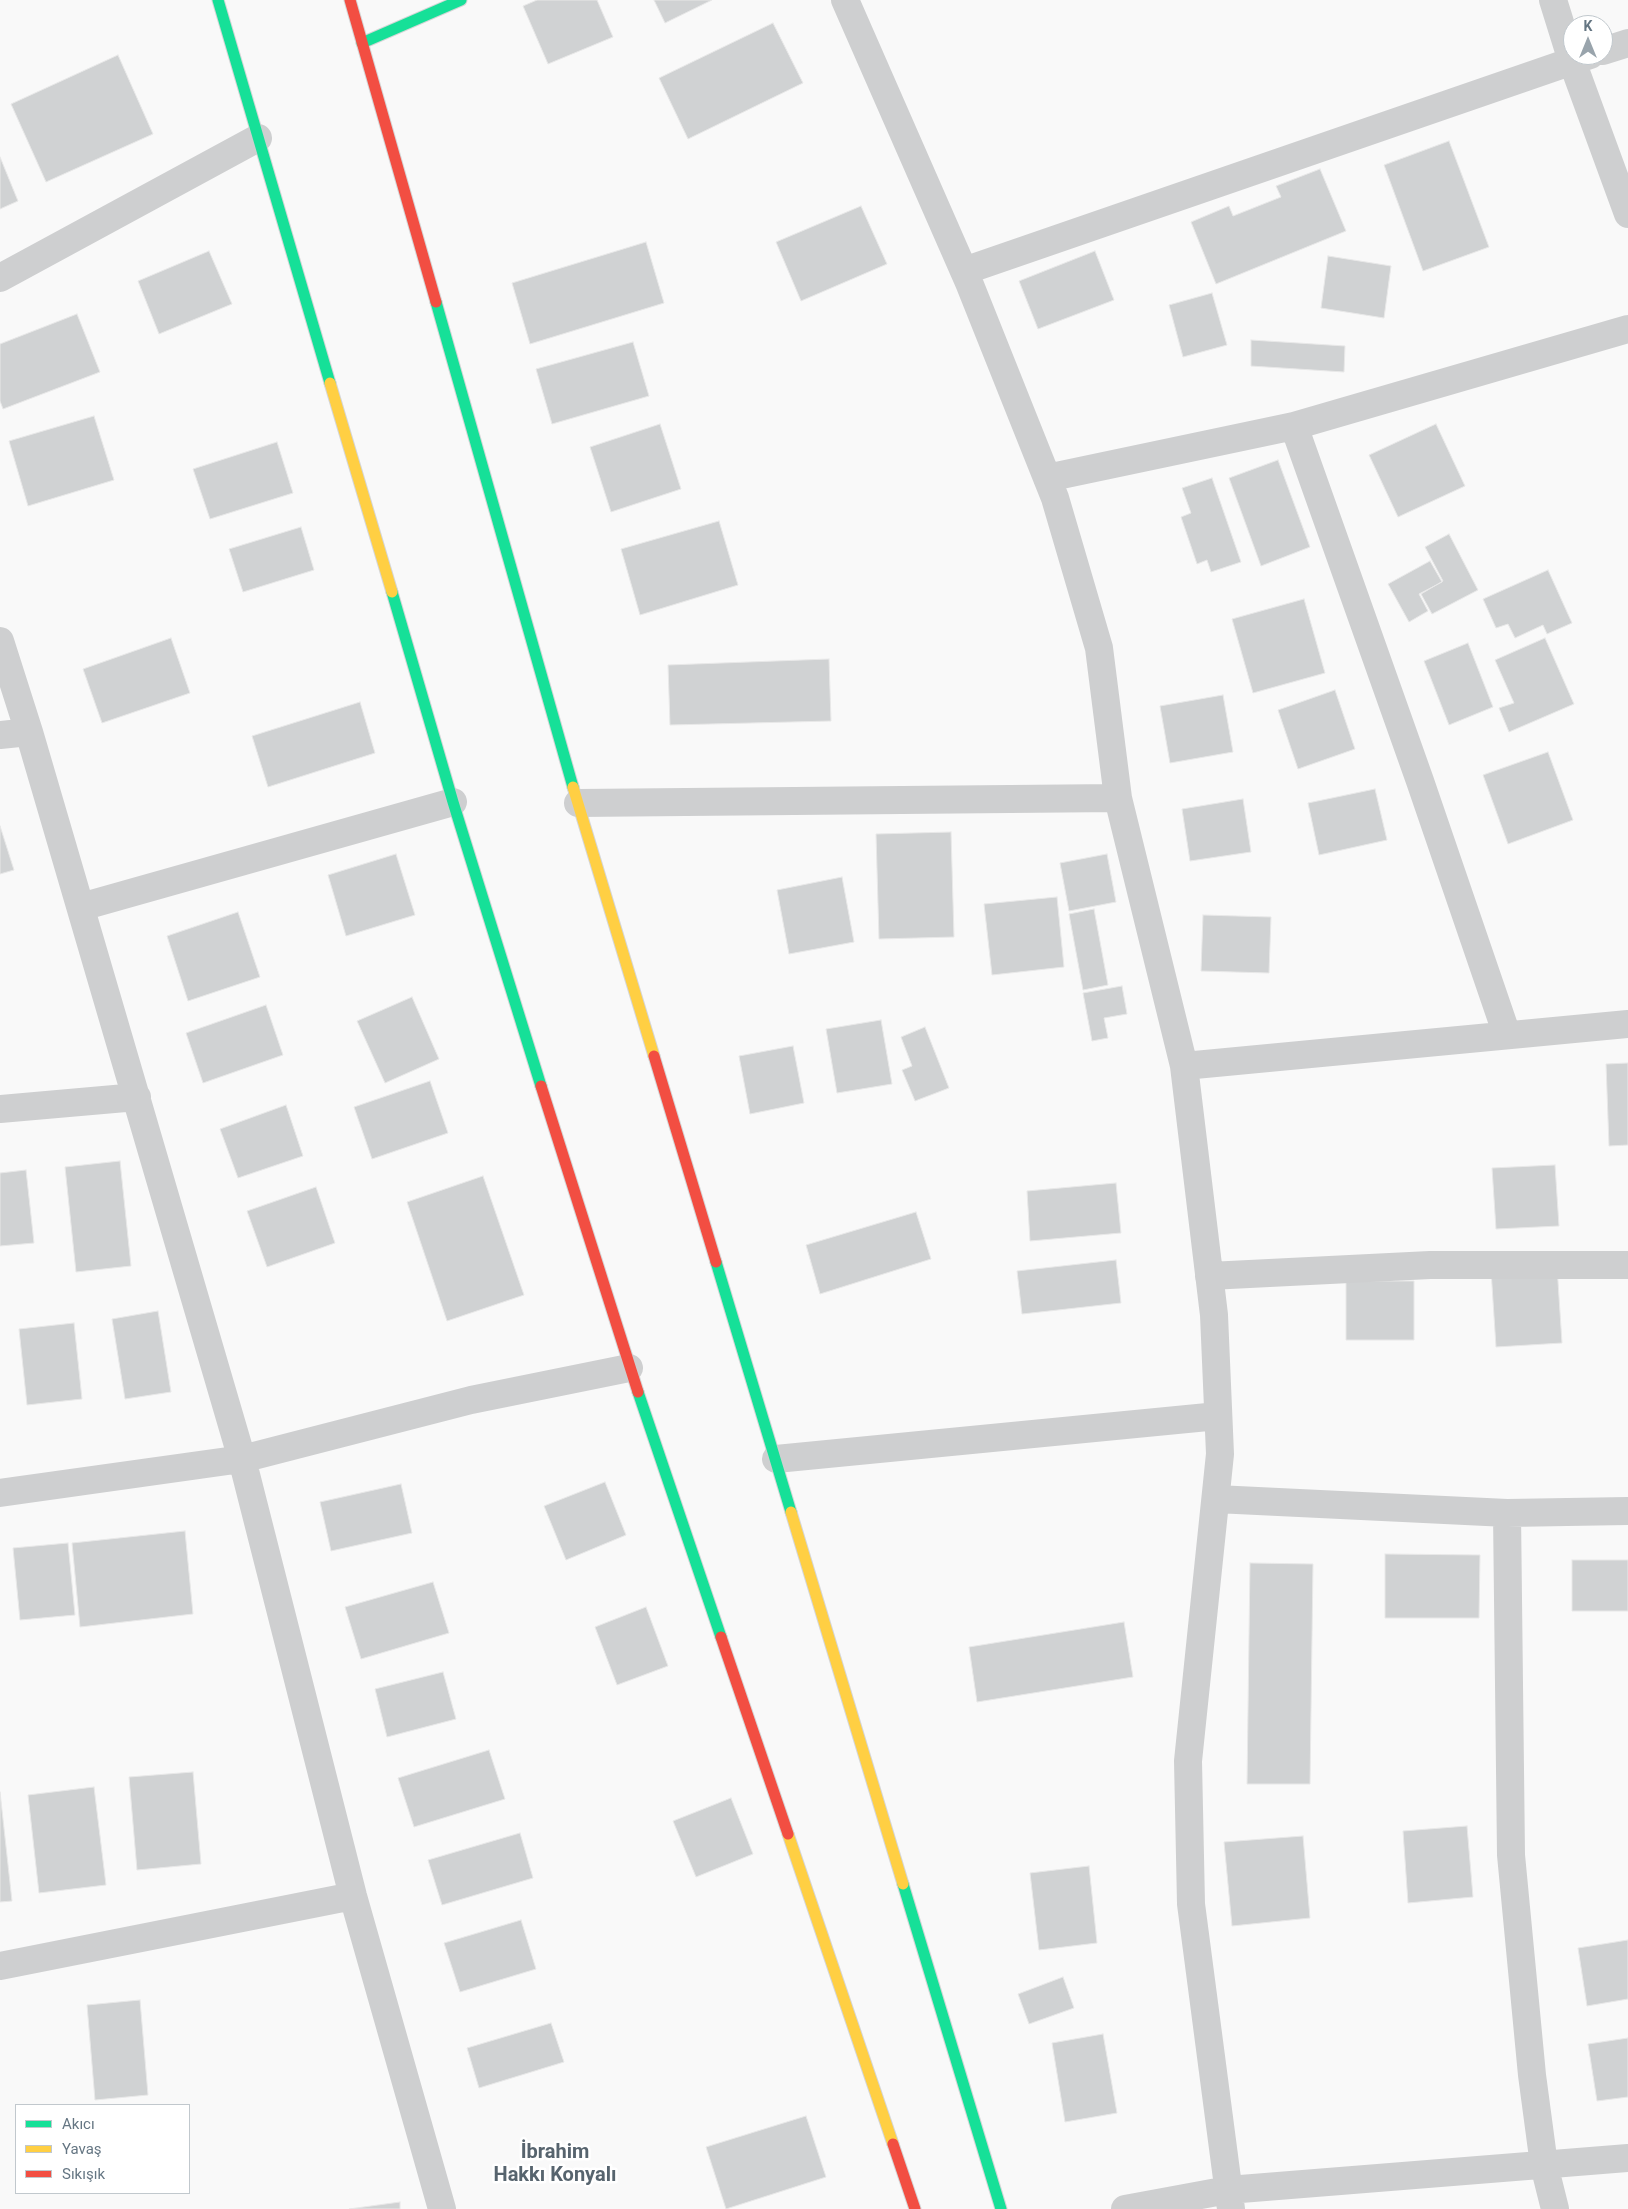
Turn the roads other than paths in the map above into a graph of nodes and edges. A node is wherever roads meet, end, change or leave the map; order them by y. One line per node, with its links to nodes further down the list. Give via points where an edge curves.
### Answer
1 (218, 0): 12 (street)
2 (350, 0): 7 (street)
3 (461, 0): 7 (street)
4 (844, 0): 14 (street)
5 (1553, 0): 6 (street)
6 (1563, 21)
7 (362, 43): 24 (street)
8 (1628, 43): 9 (street)
9 (1613, 48)
10 (1563, 64): 14 (street)
11 (1583, 65): 13 (street)
12 (258, 138): 15 (street); 23 (street)
13 (1628, 214)
14 (964, 271): 18 (street)
15 (0, 278)
16 (1628, 329): 17 (street)
17 (1294, 426): 18 (street); 27 (street)
18 (1047, 478): 22 (street, via 1099,648)
19 (0, 641): 20 (street)
20 (29, 732): 21 (street); 25 (street)
21 (0, 735)
22 (1118, 798): 24 (street); 28 (street)
23 (452, 802): 25 (street); 33 (street)
24 (578, 803): 36 (street)
25 (81, 906): 29 (street)
26 (1628, 1024): 27 (street)
27 (1507, 1035): 28 (street)
28 (1184, 1066): 32 (street)
29 (136, 1097): 30 (street); 35 (street)
30 (0, 1109)
31 (1628, 1265): 32 (street, via 1430,1264)
32 (1209, 1276): 34 (street)
33 (629, 1368): 35 (street, via 471,1400); 47 (street)
34 (1218, 1416): 36 (street); 38 (street, via 1220,1454)
35 (242, 1458): 37 (street); 41 (street)
36 (776, 1459): 48 (street)
37 (0, 1494)
38 (1216, 1499): 40 (street); 45 (street, via 1188,1760 1190,1885)
39 (1628, 1511): 40 (street)
40 (1507, 1512): 44 (street, via 1511,1855 1532,2076)
41 (353, 1896): 42 (street); 46 (street)
42 (0, 1966)
43 (1628, 2158): 44 (street)
44 (1544, 2165): 45 (street); 50 (street)
45 (1230, 2200): 49 (street)
46 (442, 2209)
47 (915, 2209)
48 (1002, 2209)
49 (1125, 2209)
50 (1555, 2209)

